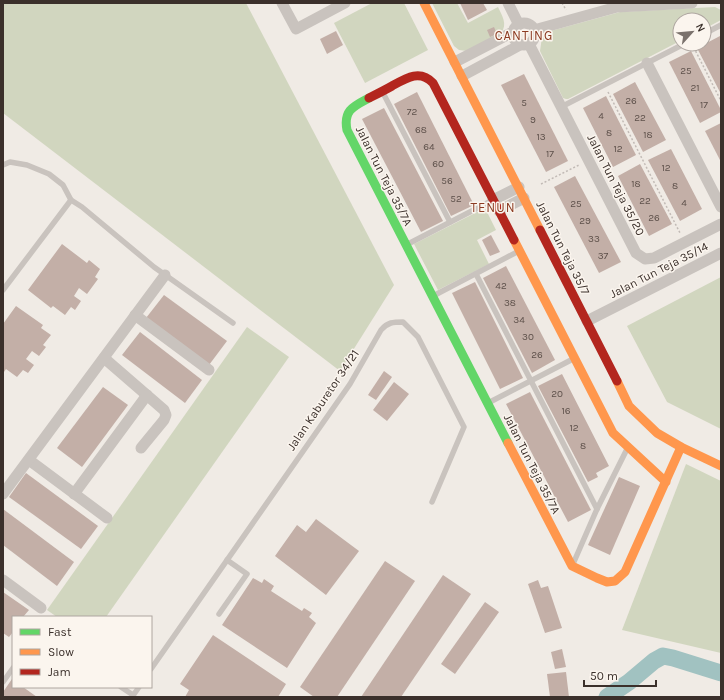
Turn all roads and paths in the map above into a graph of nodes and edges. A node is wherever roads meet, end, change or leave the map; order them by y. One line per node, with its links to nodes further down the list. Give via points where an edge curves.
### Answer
1 (282, 3): 2 (street, via 296,29)
2 (344, 3)
3 (424, 3): 16 (street, Jalan Tun Teja 35/7)
4 (508, 3): 10 (street)
5 (562, 3): 8 (path)
6 (692, 3): 7 (street)
7 (616, 5): 11 (street)
8 (567, 12)
9 (721, 25): 12 (lane)
10 (516, 28): 11 (street, via 528,24); 13 (street, via 514,39); 16 (street)
11 (534, 30): 13 (street, via 534,38)
12 (712, 30)
13 (525, 44): 18 (street); 22 (street, Jalan Tun Teja 35/20)
14 (672, 50): 17 (lane)
15 (696, 52): 21 (path)
16 (455, 62): 18 (street, Jalan Tun Teja 35/7)
17 (646, 63): 19 (lane); 30 (street)
18 (462, 76): 26 (street, Jalan Tun Teja 35/7)
19 (604, 85): 22 (lane); 34 (path)
20 (382, 91): 29 (street, Jalan Tun Teja 35/7A, via 410,76 427,77 433,83); 32 (lane); 35 (street, Jalan Tun Teja 35/7A, via 356,105 344,119 347,130)
21 (721, 101)
22 (561, 107): 33 (street, Jalan Tun Teja 35/20, via 636,253 645,259 654,258)
23 (580, 164): 25 (path)
24 (3, 165): 28 (lane, via 10,162 27,165 49,174 63,185)
25 (542, 184)
26 (519, 187): 27 (street, Jalan Tun Teja 35/7); 29 (street)
27 (524, 198): 31 (street); 43 (street, Jalan Tun Teja 35/7)
28 (71, 200): 39 (lane); 40 (lane)
29 (493, 200): 31 (street, Jalan Tun Teja 35/7A); 32 (lane)
30 (721, 207)
31 (499, 211): 36 (street, Jalan Tun Teja 35/7A)
32 (450, 222): 35 (lane)
33 (721, 224)
34 (681, 235)
35 (406, 245): 41 (street, Jalan Tun Teja 35/7A)
36 (520, 251): 38 (lane); 46 (street, Jalan Tun Teja 35/7A)
37 (721, 253): 43 (street, Jalan Tun Teja 35/14)
38 (476, 274): 41 (lane); 48 (lane)
39 (166, 275): 42 (street); 44 (lane)
40 (3, 290)
41 (432, 297): 50 (street, Jalan Tun Teja 35/7A)
42 (135, 315): 45 (street); 47 (street)
43 (587, 321): 52 (street, Jalan Tun Teja 35/7, via 630,406 657,433)
44 (233, 323)
45 (104, 358): 49 (street); 54 (street)
46 (575, 358): 48 (lane); 51 (street, Jalan Tun Teja 35/7A, via 614,433)
47 (209, 370)
48 (532, 381): 50 (lane); 60 (lane)
49 (147, 395): 53 (street, via 166,415); 58 (street)
50 (488, 404): 63 (street, Jalan Tun Teja 35/7A)
51 (628, 447): 56 (street, Jalan Tun Teja 35/7A); 60 (lane)
52 (681, 447): 55 (street, Jalan Tun Teja 35/7); 56 (street)
53 (141, 448)
54 (28, 460): 57 (street); 58 (street)
55 (721, 466)
56 (666, 482): 63 (street, via 625,572 619,578 612,582 604,581)
57 (3, 494)
58 (74, 494): 61 (street)
59 (432, 502): 62 (lane, Jalan Kaburetor 34/21, via 464,427 418,337 403,322 392,322 381,330 350,384)
60 (597, 509): 63 (lane)
61 (107, 518)
62 (227, 560): 66 (lane, via 247,574); 68 (lane, Jalan Kaburetor 34/21)
63 (572, 566)
64 (3, 580): 65 (street)
65 (41, 608)
66 (219, 614)
67 (12, 669): 69 (lane)
68 (152, 669)
69 (3, 682)
70 (122, 688): 71 (lane)
71 (133, 696)

